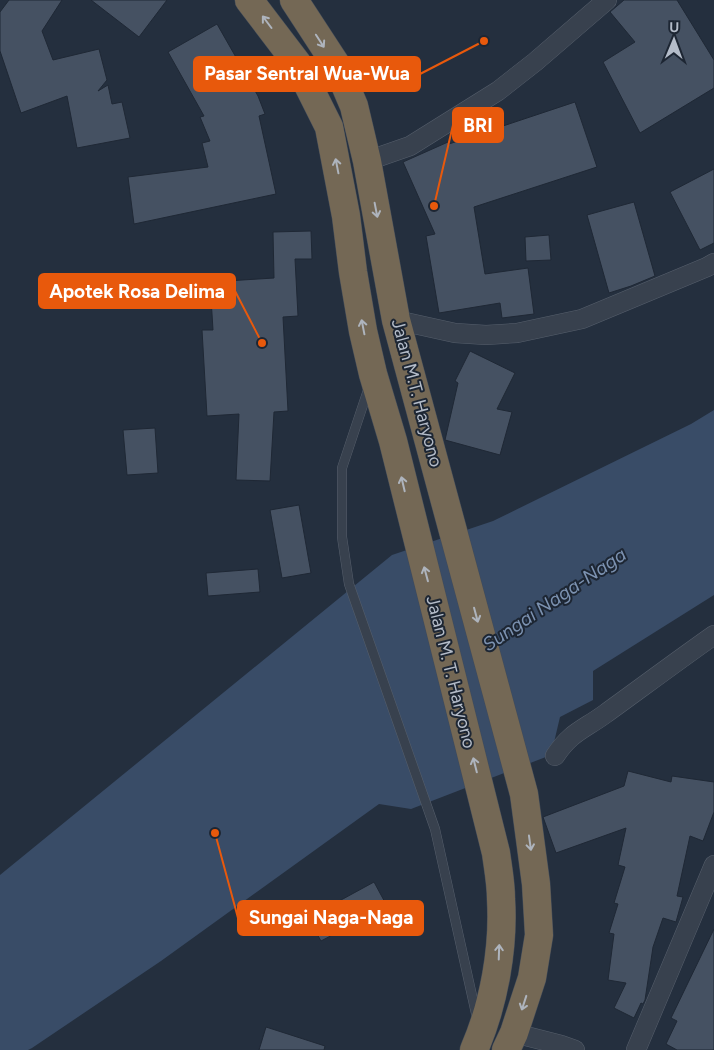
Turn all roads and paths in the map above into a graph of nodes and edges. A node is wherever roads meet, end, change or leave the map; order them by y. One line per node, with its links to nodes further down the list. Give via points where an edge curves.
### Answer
1 (249, 0): 7 (highway, Jalan M.T. Haryono, one-way to 1, via 329,126 297,63)
2 (294, 0): 4 (highway, Jalan M.T. Haryono, one-way to 4, via 337,66 354,106)
3 (607, 0): 4 (street, via 498,91 410,146)
4 (367, 161): 6 (highway, Jalan M.T. Haryono, one-way to 6)
5 (714, 262): 6 (street, via 582,320 517,333 455,334)
6 (396, 320): 13 (highway, Jalan M.T. Haryono, one-way to 13, via 524,794 539,935 532,978)
7 (373, 374): 8 (highway, Jalan M.T. Haryono, one-way to 7); 12 (lane, via 342,468 342,537 349,584 435,829)
8 (415, 531): 12 (highway, Jalan M. T. Haryono, one-way to 8, via 499,965 501,899 496,853)
9 (714, 635): 10 (street, via 603,716 580,729 565,741)
10 (555, 756)
11 (714, 865): 15 (street)
12 (478, 1042)
13 (510, 1042): 14 (street, via 561,1045)
14 (575, 1050)
15 (636, 1050)

